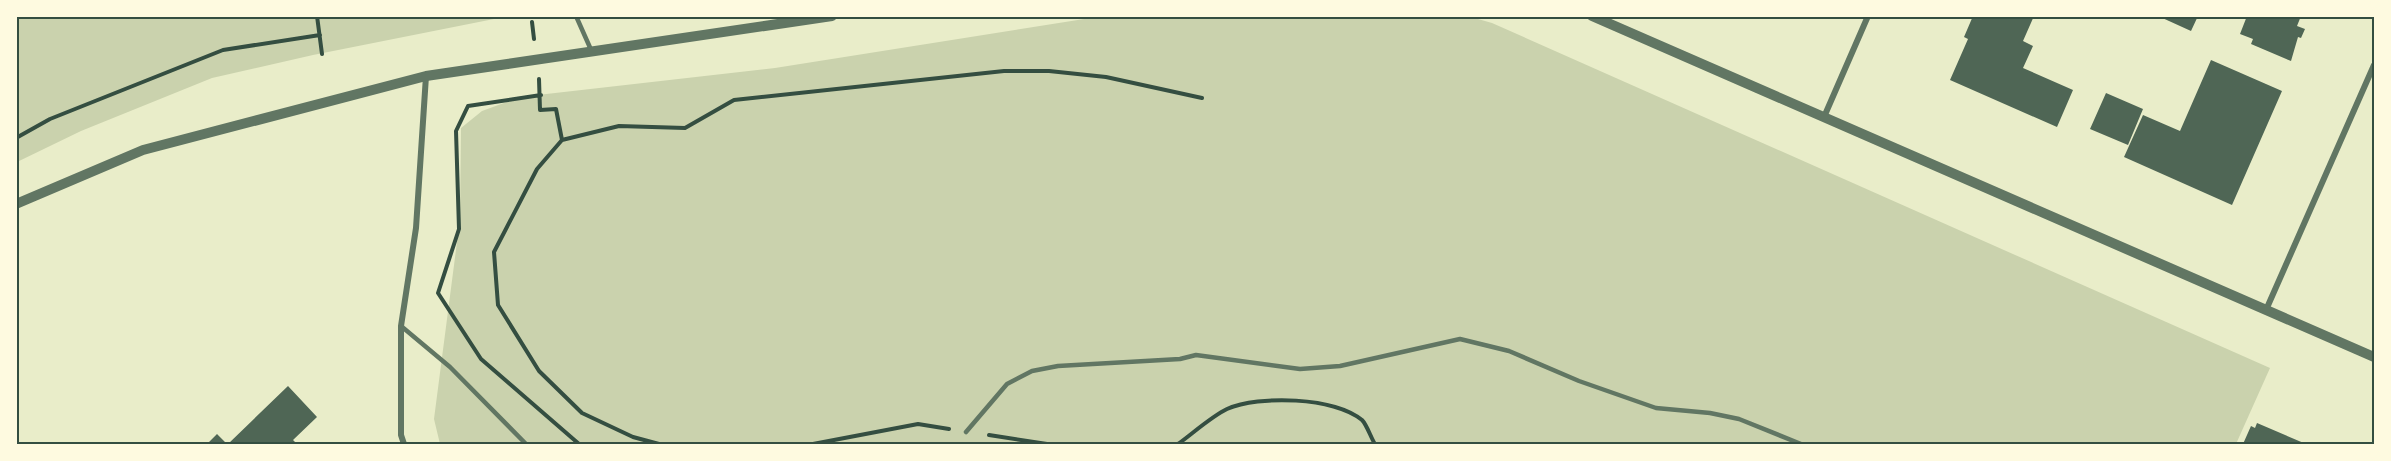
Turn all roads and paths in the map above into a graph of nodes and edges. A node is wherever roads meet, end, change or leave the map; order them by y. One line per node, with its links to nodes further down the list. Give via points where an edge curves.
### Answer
1 (317, 16): 6 (path)
2 (576, 16): 7 (lane)
3 (832, 16): 7 (street)
4 (1592, 16): 12 (street)
5 (1868, 16): 12 (street)
6 (320, 35): 8 (path); 13 (path, via 223,50 50,119)
7 (592, 52): 10 (street)
8 (322, 54)
9 (2374, 64): 16 (street)
10 (426, 76): 15 (street, via 143,150); 17 (street, via 417,228)
11 (1202, 98): 14 (path, via 1106,77 1004,71 734,100 685,128 619,126)
12 (1824, 117): 16 (street)
13 (16, 138)
14 (562, 140): 22 (path, via 556,110 540,110 541,95 468,106 456,131 459,229 438,293 481,359); 23 (path, via 537,169 494,252 498,305 539,371 582,413 633,437)
15 (16, 204)
16 (2266, 310): 18 (street)
17 (401, 326): 20 (street); 21 (lane, via 450,367)
18 (2374, 357)
19 (966, 432): 24 (path, via 918,424); 25 (path); 28 (lane, via 1007,384 1032,370 1196,355 1300,369 1340,366 1460,339 1509,351 1656,408 1738,419)
20 (404, 444)
21 (526, 444)
22 (579, 444)
23 (659, 444)
24 (813, 444)
25 (1047, 444)
26 (1178, 444): 27 (path, via 1227,409 1258,401 1289,400 1328,404 1362,421)
27 (1375, 444)
28 (1801, 444)

